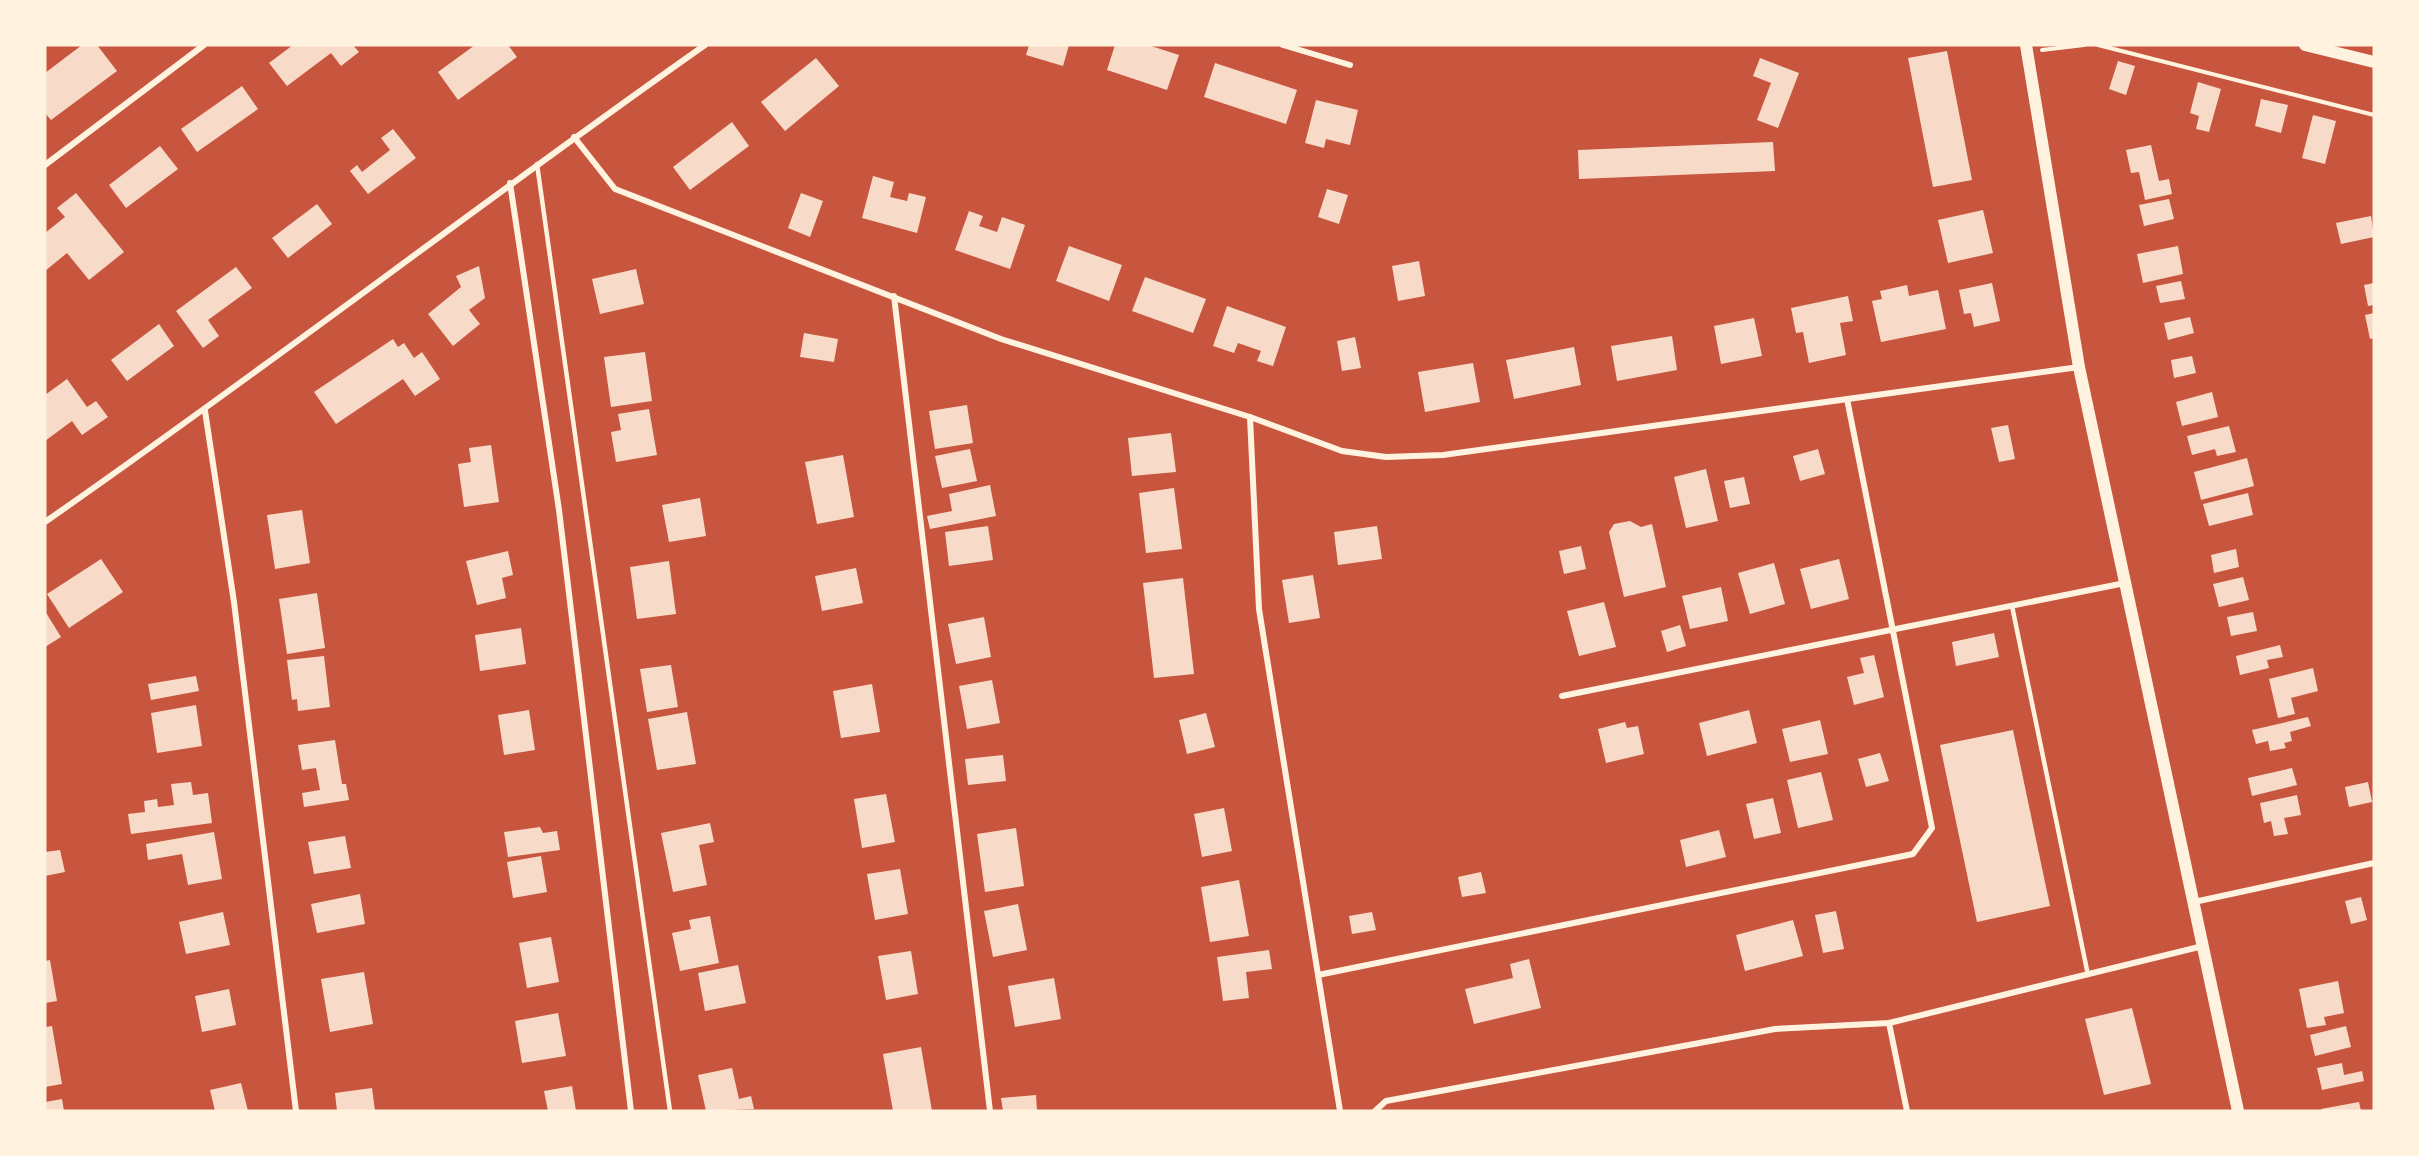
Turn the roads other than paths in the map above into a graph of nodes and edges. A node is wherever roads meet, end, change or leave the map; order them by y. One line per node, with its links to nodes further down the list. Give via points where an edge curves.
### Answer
1 (204, 45): 10 (street)
2 (705, 45): 8 (street)
3 (1283, 45): 7 (street)
4 (2305, 45): 6 (main road)
5 (2026, 50): 13 (main road)
6 (2374, 62)
7 (1350, 65)
8 (574, 137): 9 (street); 12 (street, via 615,189)
9 (537, 164): 11 (street); 30 (lane)
10 (45, 165)
11 (510, 183): 15 (street); 29 (street, via 559,510)
12 (894, 296): 16 (street, via 1001,339); 31 (street)
13 (2079, 367): 14 (street); 18 (main road)
14 (1847, 399): 16 (street, via 1443,455 1386,457 1342,452); 20 (street)
15 (205, 411): 17 (street); 28 (street, via 234,602)
16 (1250, 417): 25 (street, via 1259,609)
17 (45, 522)
18 (2125, 583): 19 (street); 23 (main road)
19 (2012, 606): 20 (street); 26 (lane)
20 (1893, 630): 21 (street); 25 (street, via 1932,828 1913,854)
21 (1562, 696)
22 (2374, 863): 23 (street)
23 (2193, 902): 24 (main road)
24 (2203, 946): 26 (street); 35 (main road)
25 (1318, 975): 32 (street)
26 (2088, 975): 27 (street)
27 (1889, 1023): 33 (street, via 1775,1029 1386,1101); 34 (street)
28 (296, 1111)
29 (631, 1111)
30 (670, 1111)
31 (990, 1111)
32 (1340, 1111)
33 (1375, 1111)
34 (1907, 1111)
35 (2238, 1111)

